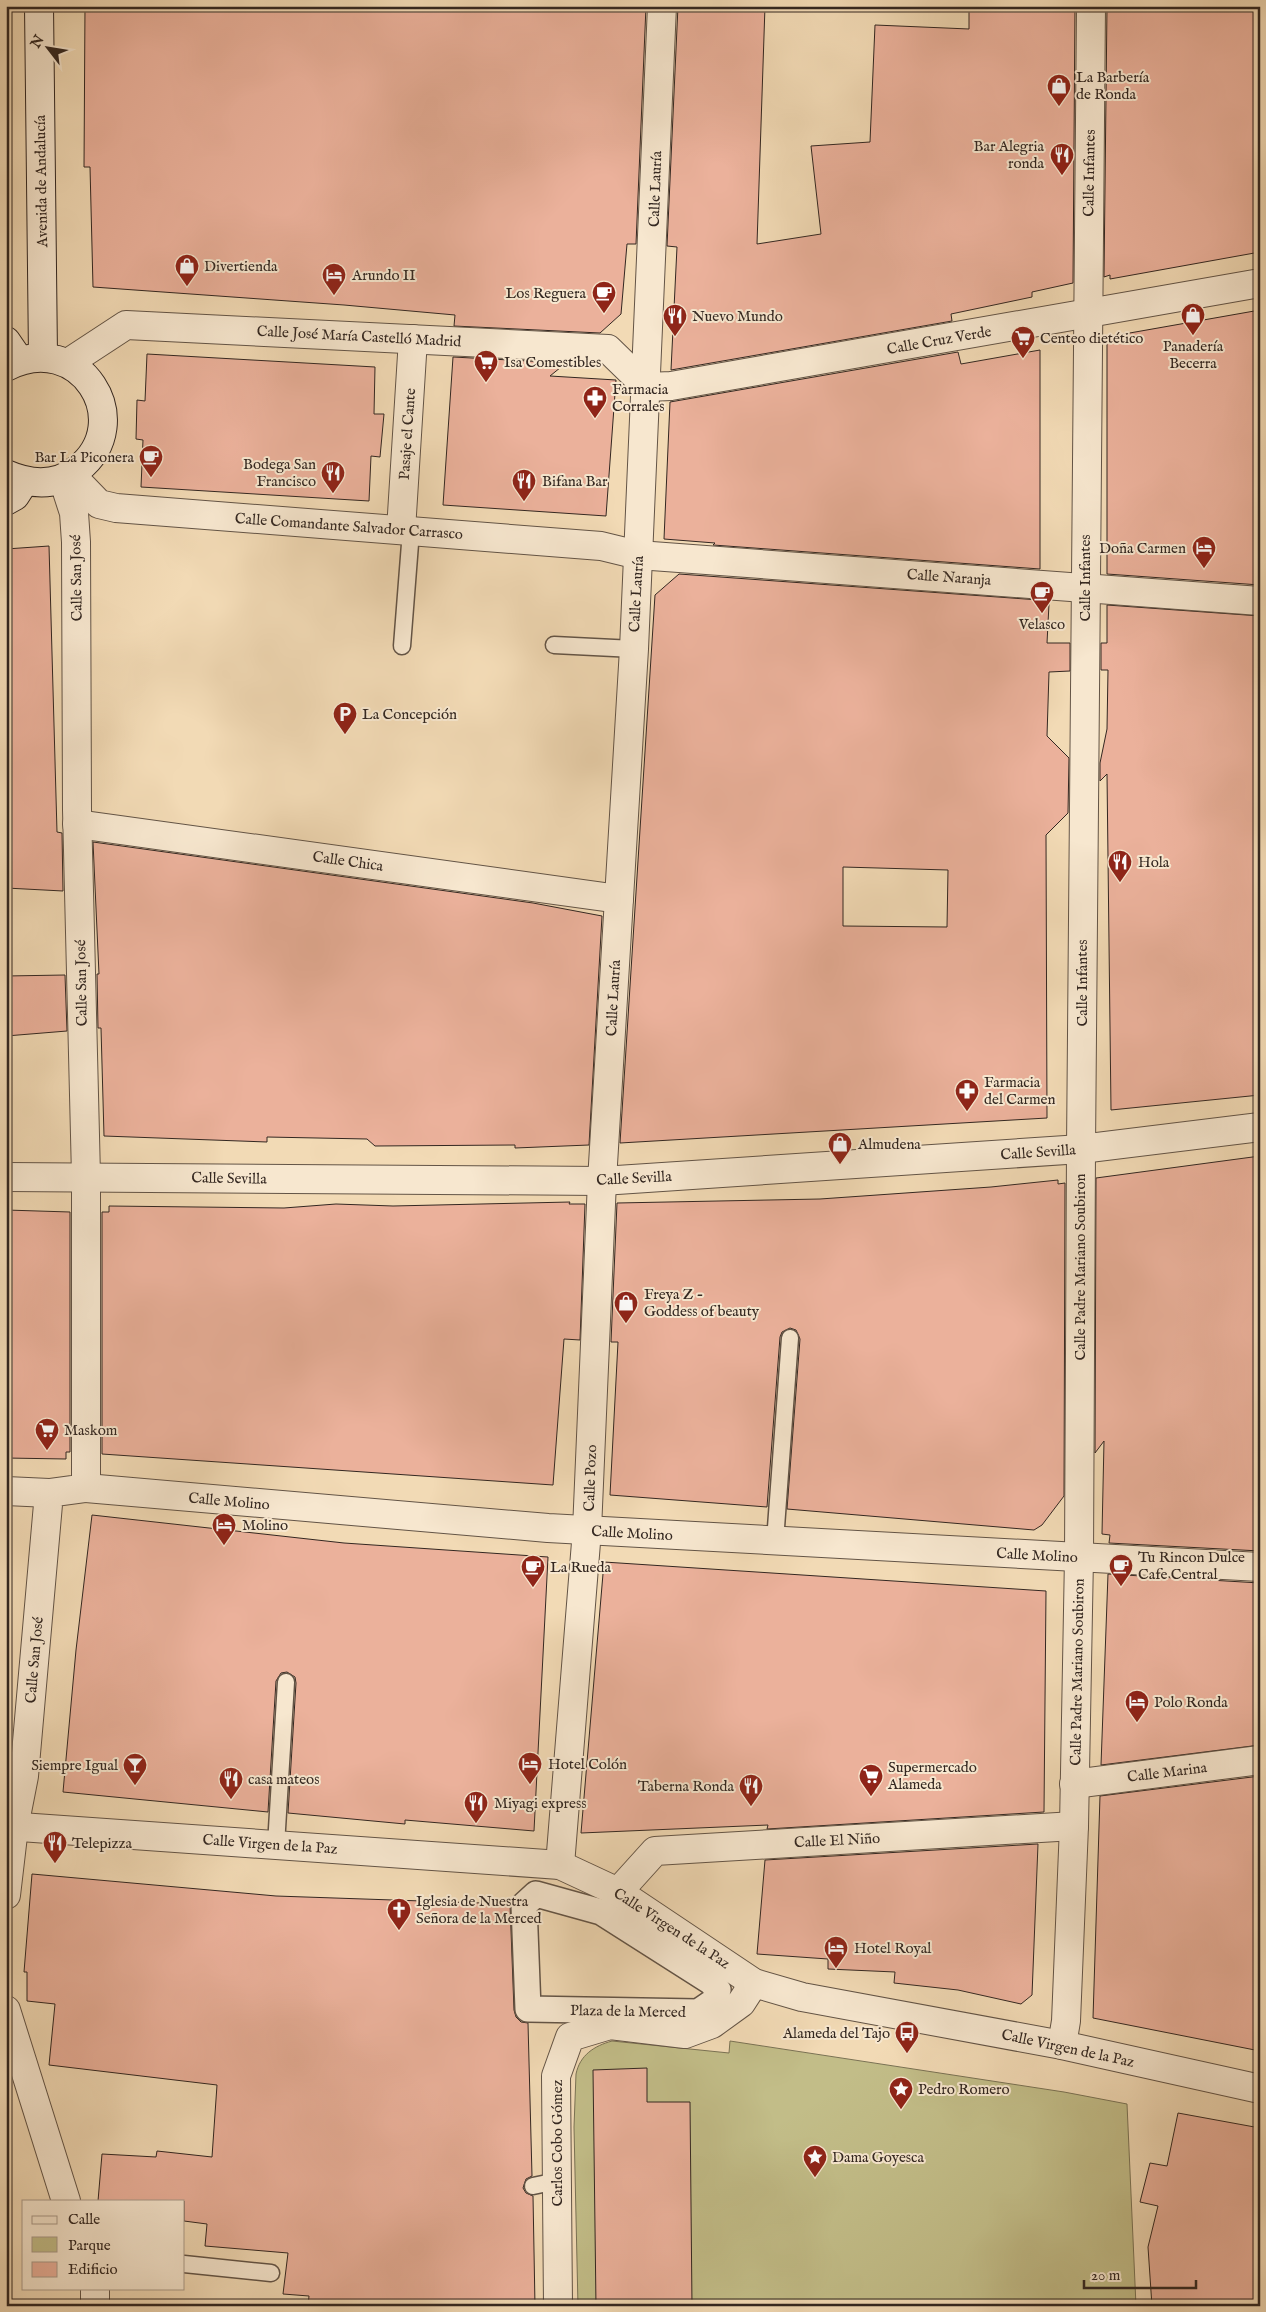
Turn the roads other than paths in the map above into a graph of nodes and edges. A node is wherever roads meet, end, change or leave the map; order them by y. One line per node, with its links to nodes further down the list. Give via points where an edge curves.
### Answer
1 (39, 6): 7 (street, Avenida de Andalucía)
2 (662, 6): 8 (street, Calle Lauría)
3 (1091, 6): 5 (street, Calle Infantes)
4 (1260, 283): 5 (street, Calle Cruz Verde)
5 (1087, 314): 8 (street, Calle Cruz Verde, via 671,386); 13 (street, Calle Infantes)
6 (413, 339): 7 (street, Calle José María Castelló Madrid, via 126,325); 8 (street, Calle José María Castelló Madrid, via 608,349); 11 (street, Pasaje el Cante)
7 (29, 357): 9 (street, via 84,374 96,390 102,409 102,428 94,452 86,463)
8 (647, 387): 12 (street, Calle Lauría)
9 (67, 477): 10 (street, via 44,484); 11 (street, Calle Comandante Salvador Carrasco, via 99,504 116,508); 18 (street, Calle San José, via 76,542)
10 (12, 486)
11 (406, 530): 12 (street, Calle Comandante Salvador Carrasco, via 601,546); 16 (lane)
12 (638, 555): 13 (street, Calle Naranja); 17 (street, Calle Lauría)
13 (1085, 587): 14 (street, Calle Naranja); 21 (street, Calle Infantes)
14 (1260, 601)
15 (554, 645): 17 (lane)
16 (402, 646)
17 (634, 649): 19 (street, Calle Lauría)
18 (77, 824): 19 (street, Calle Chica); 22 (street, Calle San José)
19 (619, 899): 24 (street, Calle Lauría)
20 (1260, 1127): 21 (street, Calle Sevilla)
21 (1081, 1149): 24 (street, Calle Sevilla); 31 (street, Calle Padre Mariano Soubiron)
22 (86, 1176): 23 (street, Calle Sevilla); 24 (street, Calle Sevilla); 26 (street, Calle San José)
23 (6, 1177)
24 (602, 1181): 29 (street, Calle Pozo)
25 (790, 1338): 30 (lane)
26 (86, 1488): 28 (street, Calle Molino); 29 (street, Calle Molino)
27 (6, 1491): 28 (street, Calle Molino)
28 (49, 1493): 36 (street, Calle San José, via 24,1776)
29 (587, 1530): 30 (street, Calle Molino); 39 (street, Calle Pozo)
30 (775, 1541): 31 (street, Calle Molino)
31 (1079, 1557): 32 (street, Calle Molino); 35 (street, Calle Padre Mariano Soubiron)
32 (1260, 1567)
33 (286, 1682): 38 (lane)
34 (1260, 1760): 35 (street, Calle Marina)
35 (1074, 1784): 37 (street, Calle Padre Mariano Soubiron)
36 (10, 1826): 38 (street, Calle Virgen de la Paz); 41 (street, Calle San José)
37 (1074, 1826): 40 (street, Calle El Niño, via 656,1851); 45 (street, Calle Padre Mariano Soubiron, via 1066,2021)
38 (276, 1845): 39 (street, Calle Virgen de la Paz)
39 (560, 1865): 40 (street, Calle Virgen de la Paz)
40 (618, 1892): 43 (street, Calle Virgen de la Paz)
41 (6, 1895)
42 (524, 1905): 42 (street, Plaza de la Merced, via 536,1894 601,1912 711,1982 718,1990 714,2001 698,2012 528,2009)
43 (754, 1983): 45 (street, Calle Virgen de la Paz, via 802,1997); 52 (street, Carlos Cobo Gómez, via 741,2003 712,2024 685,2034 610,2025 570,2037 556,2076 545,2183)
44 (8, 2016): 47 (street)
45 (1062, 2045): 46 (street, Calle Virgen de la Paz)
46 (1260, 2089)
47 (66, 2200)
48 (185, 2264): 49 (lane)
49 (271, 2273)
50 (95, 2290): 51 (street)
51 (95, 2306)
52 (558, 2306)

